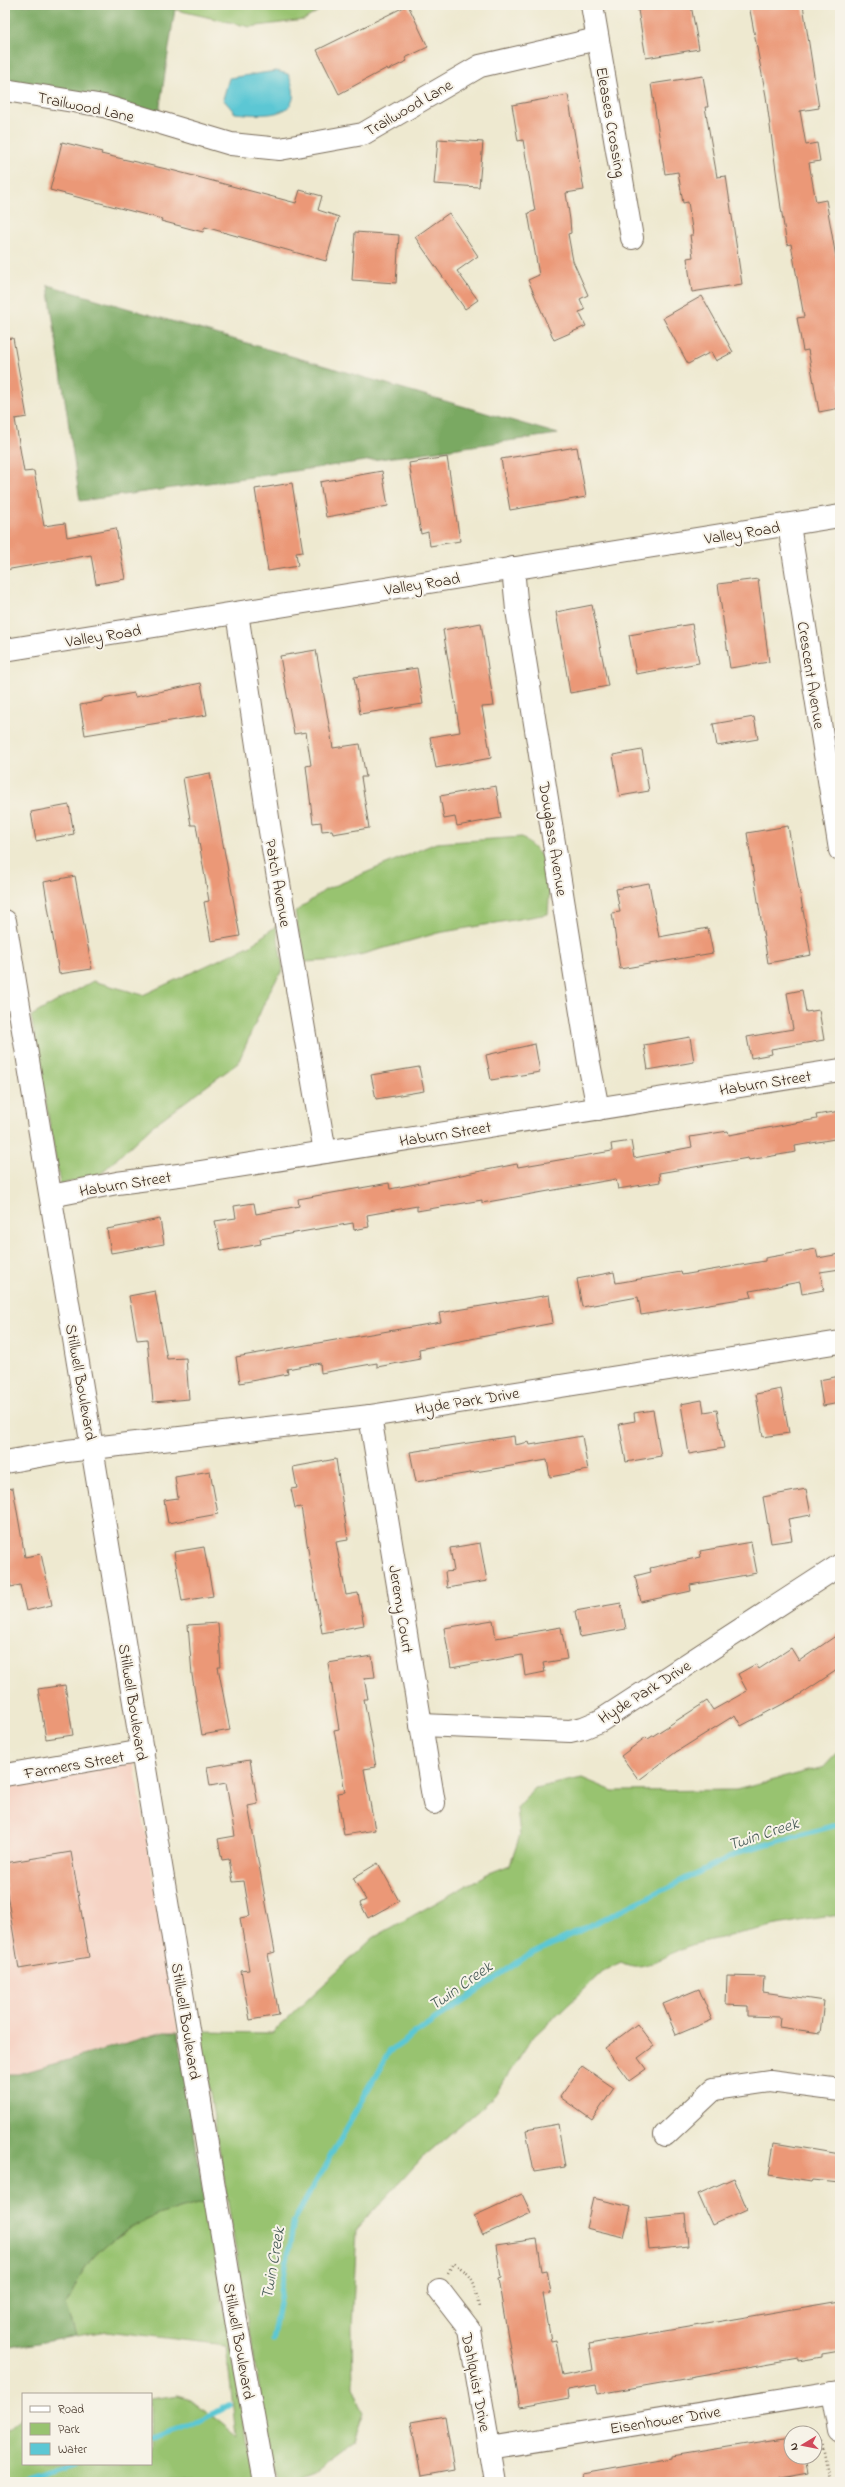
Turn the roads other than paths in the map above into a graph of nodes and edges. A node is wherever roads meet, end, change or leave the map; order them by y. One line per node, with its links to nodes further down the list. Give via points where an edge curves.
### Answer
1 (592, 5): 2 (street, Eleases Crossing)
2 (597, 39): 3 (street, Trailwood Lane, via 480,66 362,134 280,149 232,144 104,106); 4 (street, Eleases Crossing)
3 (5, 90)
4 (632, 238)
5 (840, 516): 6 (street, Valley Road)
6 (789, 525): 7 (street, Valley Road); 10 (street, Crescent Avenue)
7 (513, 568): 8 (street, Valley Road); 14 (street, Douglass Avenue, via 519,624)
8 (237, 613): 9 (street, Valley Road); 15 (street, Patch Avenue, via 270,831)
9 (5, 650)
10 (840, 850)
11 (5, 921): 12 (street, Stillwell Boulevard)
12 (8, 960): 16 (street, Stillwell Boulevard)
13 (840, 1070): 14 (street, Haburn Street)
14 (598, 1109): 15 (street, Haburn Street)
15 (325, 1152): 16 (street, Haburn Street, via 117,1183)
16 (51, 1196): 19 (street, Stillwell Boulevard)
17 (840, 1342): 18 (street, Hyde Park Drive)
18 (370, 1416): 19 (street, Hyde Park Drive); 22 (street, Jeremy Court)
19 (93, 1449): 20 (street, Hyde Park Drive); 23 (street, Stillwell Boulevard)
20 (5, 1462)
21 (840, 1565): 22 (street, Hyde Park Drive, via 600,1721 583,1728 570,1731)
22 (421, 1725): 25 (street, Jeremy Court)
23 (143, 1751): 24 (street, Farmers Street); 32 (street, Stillwell Boulevard)
24 (5, 1776)
25 (434, 1803)
26 (840, 2090): 27 (street, via 770,2081 714,2089)
27 (665, 2136)
28 (439, 2290): 31 (street, Dahlquist Drive, via 469,2329)
29 (837, 2391): 30 (street); 31 (street, Eisenhower Drive)
30 (830, 2434)
31 (489, 2448): 33 (street, Dahlquist Drive)
32 (265, 2482)
33 (495, 2482)

